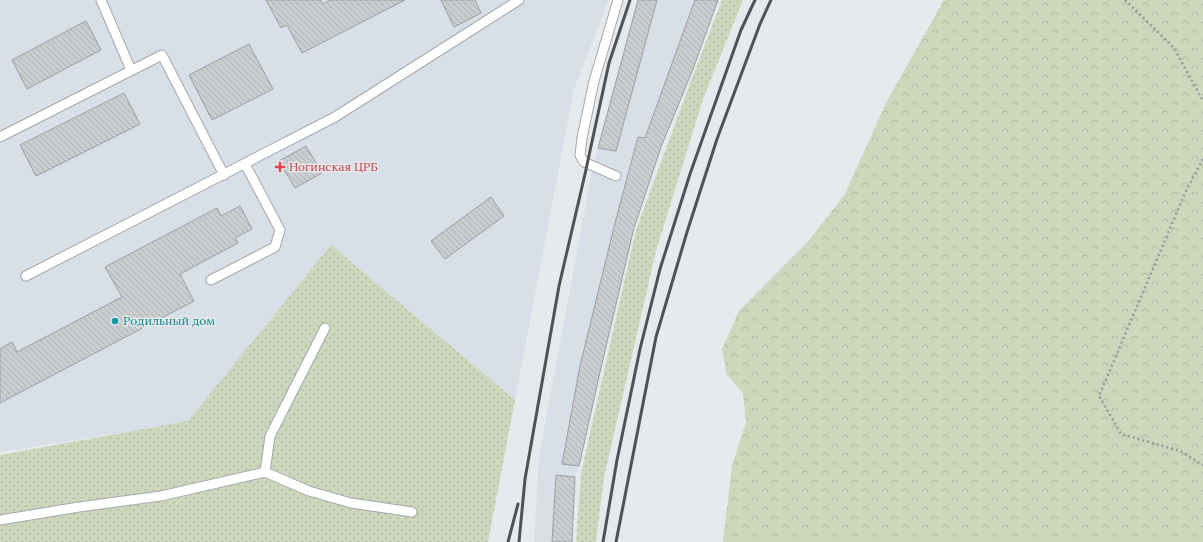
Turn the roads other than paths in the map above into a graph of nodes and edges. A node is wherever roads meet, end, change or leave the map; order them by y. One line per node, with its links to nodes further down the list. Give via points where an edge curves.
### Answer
1 (101, 0): 4 (lane)
2 (519, 0): 6 (lane, via 335,118)
3 (618, 0): 8 (lane, via 594,81 580,155 584,162)
4 (131, 70): 5 (lane); 7 (lane, via 162,55)
5 (0, 137)
6 (245, 164): 7 (lane); 10 (lane, via 280,230 275,247)
7 (224, 175): 9 (lane)
8 (616, 176)
9 (26, 276)
10 (211, 280)
11 (325, 328): 12 (lane, via 270,436)
12 (265, 472): 13 (lane, via 309,491 351,503); 14 (lane, via 161,496)
13 (412, 512)
14 (0, 520)

